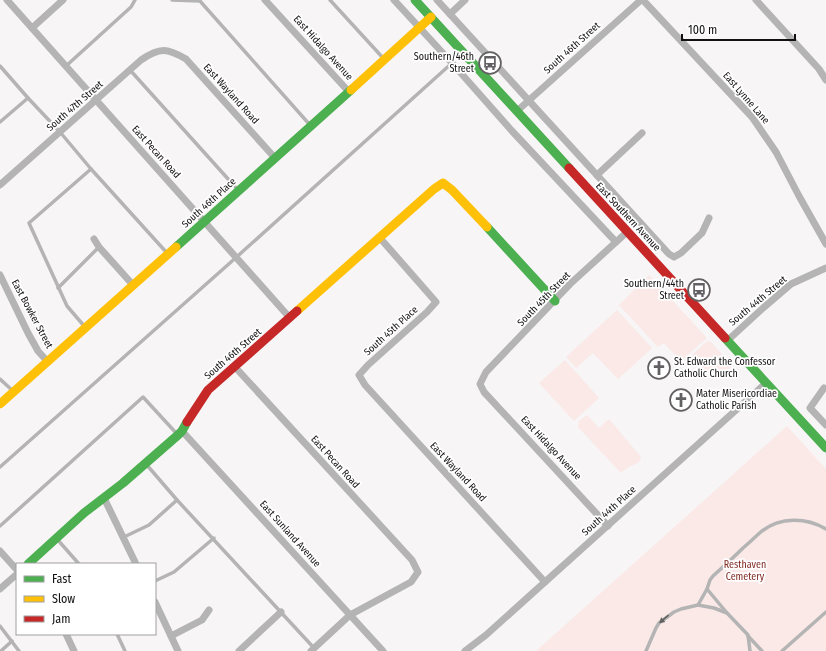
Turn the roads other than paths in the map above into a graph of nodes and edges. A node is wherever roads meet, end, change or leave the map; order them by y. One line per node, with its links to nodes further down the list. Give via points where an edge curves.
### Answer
1 (7, 0): 15 (street, East Pecan Road)
2 (63, 0): 15 (street)
3 (135, 0): 21 (lane, via 131,7)
4 (172, 0): 30 (lane, via 200,1)
5 (265, 0): 24 (street, East Hidalgo Avenue)
6 (330, 0): 18 (lane)
7 (394, 0): 16 (street)
8 (415, 0): 14 (street, East Southern Avenue)
9 (437, 0): 13 (street, East Southern Avenue)
10 (465, 0): 13 (street)
11 (642, 0): 27 (street, South 46th Street); 44 (street, East Lynne Lane, via 752,117 776,152)
12 (756, 0): 23 (street)
13 (450, 14): 27 (street, East Southern Avenue)
14 (430, 17): 16 (street, South 46th Place); 28 (street, East Southern Avenue)
15 (32, 28): 21 (street, East Pecan Road)
16 (419, 28): 18 (street, South 46th Place); 19 (street)
17 (166, 50): 22 (street, South 47th Street, via 150,54); 33 (street, East Wayland Road, via 186,59)
18 (385, 60): 24 (street, South 46th Place)
19 (452, 63): 43 (street); 47 (lane)
20 (0, 66): 25 (lane)
21 (66, 66): 26 (street, East Pecan Road)
22 (130, 70): 26 (street, South 47th Street); 37 (lane)
23 (826, 80)
24 (349, 92): 30 (street, South 46th Place)
25 (28, 98): 29 (lane); 31 (lane)
26 (96, 100): 31 (street, South 47th Street); 39 (street, East Pecan Road)
27 (529, 101): 28 (street, South 46th Street); 35 (street, East Southern Avenue)
28 (517, 111): 40 (street, East Southern Avenue)
29 (0, 122)
30 (310, 126): 33 (street, South 46th Place)
31 (60, 132): 34 (lane); 36 (street, South 47th Street)
32 (642, 133): 35 (street)
33 (275, 158): 37 (street, South 46th Place)
34 (91, 168): 46 (lane); 51 (lane, via 29,223)
35 (597, 175): 38 (street, East Southern Avenue, via 674,257 702,233)
36 (0, 185)
37 (239, 191): 39 (street, South 46th Place)
38 (709, 218)
39 (204, 222): 46 (street, South 46th Place); 47 (street, East Pecan Road)
40 (627, 232): 43 (street, South 45th Street); 55 (street, East Southern Avenue)
41 (380, 238): 52 (street, South 46th Street, via 434,188 443,183); 53 (street, South 46th Street); 58 (street, South 45th Place, via 436,302)
42 (94, 239): 45 (street)
43 (616, 242): 52 (street, South 45th Street)
44 (826, 244)
45 (99, 247): 50 (street); 51 (lane)
46 (168, 254): 50 (street, South 46th Place)
47 (236, 257): 53 (street, East Pecan Road); 69 (lane)
48 (826, 268): 55 (street, South 44th Street, via 791,284)
49 (0, 275): 56 (street, East Bowker Street, via 31,339)
50 (133, 285): 54 (street, South 46th Place)
51 (58, 288): 54 (lane, via 67,306)
52 (555, 301): 61 (street, South 45th Street, via 486,372)
53 (290, 318): 57 (street, South 46th Street)
54 (85, 327): 56 (street, South 46th Place)
55 (727, 341): 60 (street, East Southern Avenue)
56 (47, 362): 63 (street, South 46th Place)
57 (235, 367): 66 (street, South 46th Street, via 208,390); 94 (street, East Pecan Road, via 412,560 418,572 411,582)
58 (359, 375): 85 (street, East Wayland Road, via 365,385)
59 (0, 379): 63 (lane)
60 (766, 383): 67 (street, East Southern Avenue); 73 (street, South 44th Place)
61 (480, 384): 73 (street, East Hidalgo Avenue, via 484,392)
62 (824, 388): 65 (street, via 810,408)
63 (14, 392): 64 (street, South 46th Place)
64 (0, 404)
65 (826, 425)
66 (180, 433): 68 (street, South 46th Street); 72 (lane, via 143,397); 94 (street, East Sunland Avenue)
67 (826, 448)
68 (146, 464): 70 (street, South 46th Street); 71 (lane)
69 (0, 467)
70 (104, 498): 75 (street); 77 (street, South 46th Street)
71 (177, 500): 75 (lane, via 149,525); 76 (lane)
72 (0, 526)
73 (608, 526): 85 (street, South 44th Place)
74 (826, 529): 87 (lane, via 798,520 787,520 772,525 762,531 713,576)
75 (124, 538): 81 (street)
76 (214, 538): 84 (lane, via 174,572); 91 (lane)
77 (56, 539): 79 (street, South 46th Street); 80 (lane)
78 (0, 551): 82 (street)
79 (29, 563)
80 (78, 563)
81 (136, 563)
82 (16, 569)
83 (16, 575): 86 (street)
84 (156, 581)
85 (545, 582): 109 (street, South 44th Place)
86 (0, 589)
87 (707, 589): 89 (lane); 93 (lane)
88 (156, 604): 99 (street)
89 (698, 605): 93 (lane); 110 (lane, one-way to 110, via 674,612 659,623)
90 (209, 610): 99 (street, via 202,620)
91 (282, 612): 101 (lane); 107 (street)
92 (826, 612): 113 (lane)
93 (727, 613): 98 (lane)
94 (350, 615): 101 (street); 108 (street, East Sunland Avenue)
95 (0, 626): 100 (lane)
96 (66, 635): 104 (street)
97 (117, 635): 105 (lane)
98 (748, 635): 111 (lane); 112 (lane)
99 (171, 636): 106 (street)
100 (12, 641): 102 (lane); 103 (lane)
101 (312, 649)
102 (1, 651)
103 (19, 651)
104 (74, 651)
105 (125, 651)
106 (178, 651)
107 (239, 651)
108 (382, 651)
109 (465, 651)
110 (646, 651)
111 (750, 651)
112 (762, 651)
113 (782, 651)

